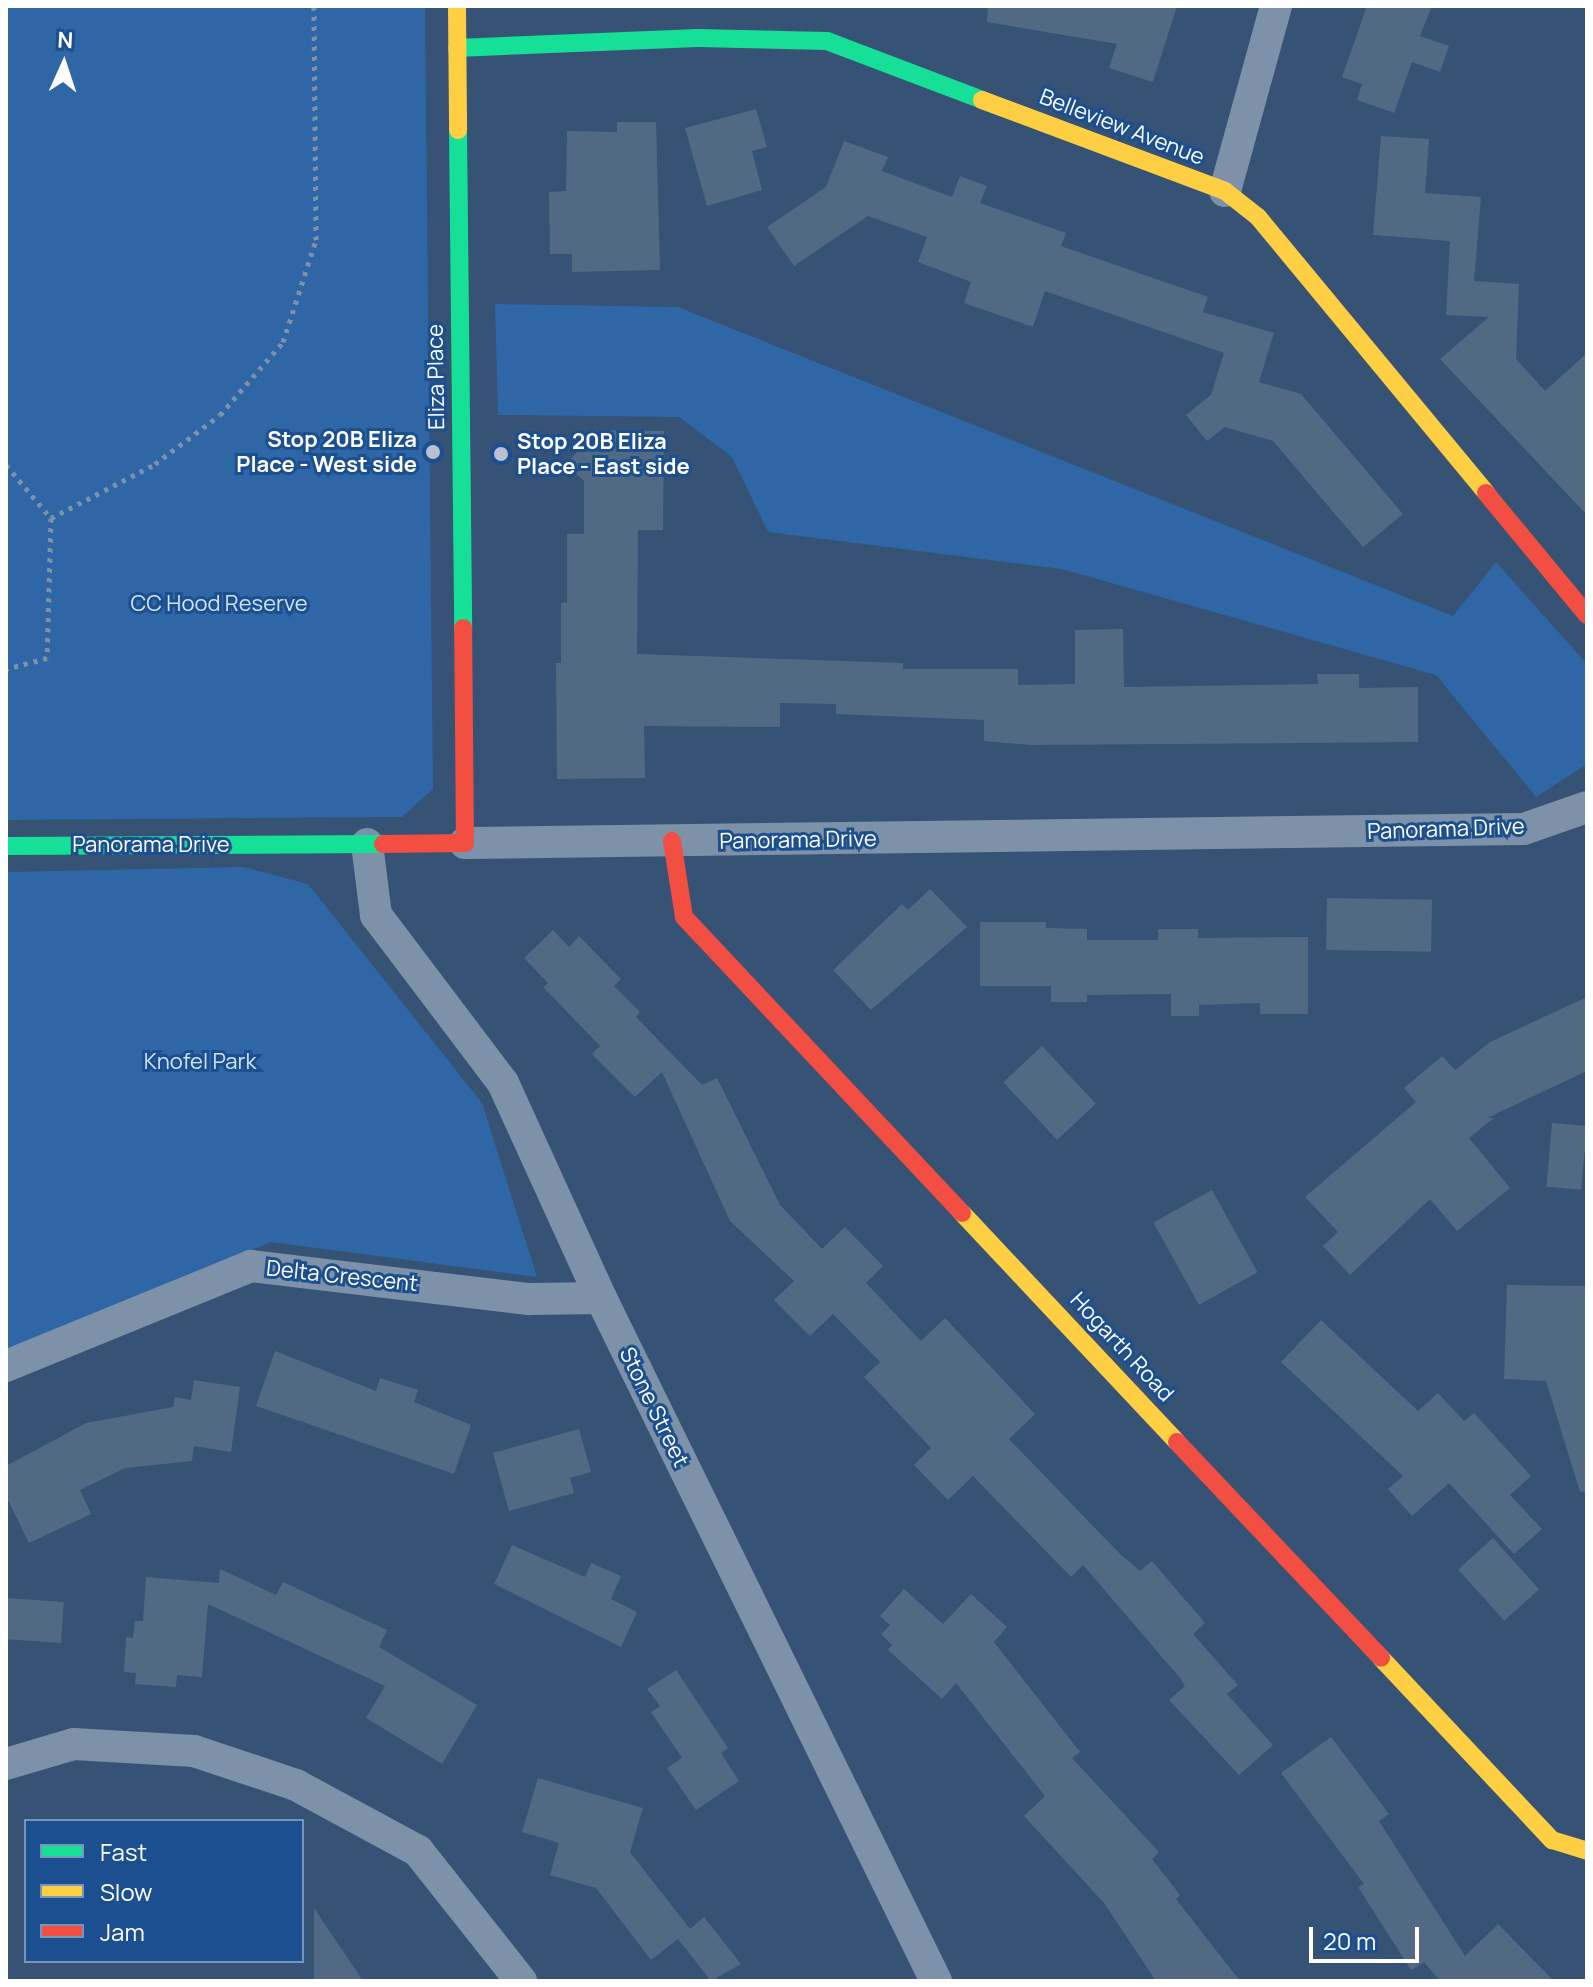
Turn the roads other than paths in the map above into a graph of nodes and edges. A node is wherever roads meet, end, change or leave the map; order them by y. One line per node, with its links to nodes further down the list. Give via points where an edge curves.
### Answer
1 (457, 6): 3 (street, Eliza Place)
2 (1276, 6): 4 (street)
3 (457, 48): 4 (street, Belleview Avenue, via 698,38 827,41); 8 (street, Eliza Place)
4 (1225, 191): 5 (street, Belleview Avenue, via 1258,217)
5 (1587, 615)
6 (1587, 807): 7 (street, Panorama Drive, via 1524,829)
7 (672, 841): 8 (street, Panorama Drive); 14 (street, Hogarth Road, via 684,917 1552,1840)
8 (465, 843): 9 (street, Panorama Drive)
9 (367, 844): 10 (street, Panorama Drive); 11 (street, Stone Street, via 376,915 503,1083)
10 (6, 846)
11 (601, 1298): 12 (street, Delta Crescent, via 529,1299 251,1266); 16 (street, Stone Street)
12 (6, 1366)
13 (6, 1764): 15 (street, via 74,1744 194,1751 296,1785 418,1851)
14 (1587, 1851)
15 (521, 1981)
16 (936, 1981)

